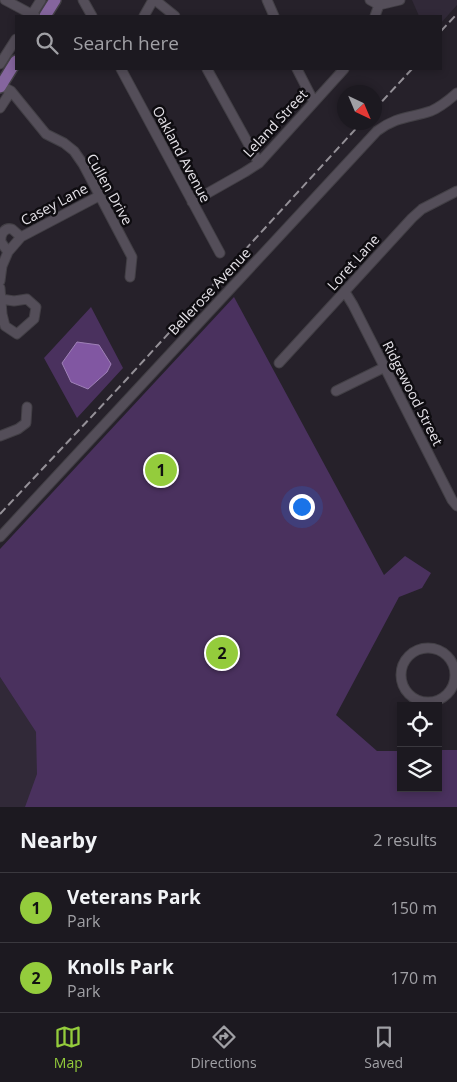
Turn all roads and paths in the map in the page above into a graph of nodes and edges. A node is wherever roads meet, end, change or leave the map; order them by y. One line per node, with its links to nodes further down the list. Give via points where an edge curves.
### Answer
1 (5, 0): 10 (street)
2 (42, 0): 11 (street)
3 (55, 0): 12 (main road)
4 (83, 0): 13 (street)
5 (154, 0): 14 (street); 15 (street)
6 (267, 0): 16 (street)
7 (370, 0): 9 (street)
8 (400, 0): 9 (street)
9 (379, 5): 17 (street)
10 (30, 15)
11 (33, 15)
12 (45, 15)
13 (91, 15)
14 (145, 15)
15 (174, 15)
16 (274, 15)
17 (375, 15)
18 (15, 41): 20 (street)
19 (15, 63): 25 (main road)
20 (0, 64)
21 (122, 70): 32 (street, Oakland Avenue)
22 (207, 70): 29 (street)
23 (298, 70): 27 (street)
24 (343, 70): 27 (street, Leland Street)
25 (3, 87): 28 (street); 31 (street, Cullen Drive, via 46,134 74,151)
26 (457, 93): 47 (street, Bellerose Avenue, via 432,110 388,123 377,131)
27 (314, 102): 29 (street, Leland Street)
28 (0, 108)
29 (259, 163): 32 (street, Leland Street)
30 (457, 191): 39 (street, Loret Lane, via 412,218)
31 (99, 196): 33 (street, Casey Lane); 36 (street, Cullen Drive, via 132,257)
32 (192, 202): 35 (street, Oakland Avenue)
33 (22, 236): 34 (street, Casey Lane); 34 (street, Casey Lane, via 12,228 5,230 1,242)
34 (8, 252): 37 (street, Casey Lane)
35 (220, 253)
36 (130, 277)
37 (0, 281)
38 (0, 288): 40 (street)
39 (345, 292): 41 (street, Loret Lane); 42 (street, Ridgewood Street)
40 (1, 300): 40 (street, via 6,326 18,334 34,319 36,307 27,299)
41 (279, 363)
42 (385, 367): 43 (street); 46 (street, Ridgewood Street)
43 (336, 391)
44 (27, 406): 45 (street, via 26,423)
45 (0, 436)
46 (455, 502)
47 (0, 537)
48 (456, 670): 48 (street, via 452,688 446,696 428,702 411,696 405,689 401,672 409,656 424,648 440,651)

